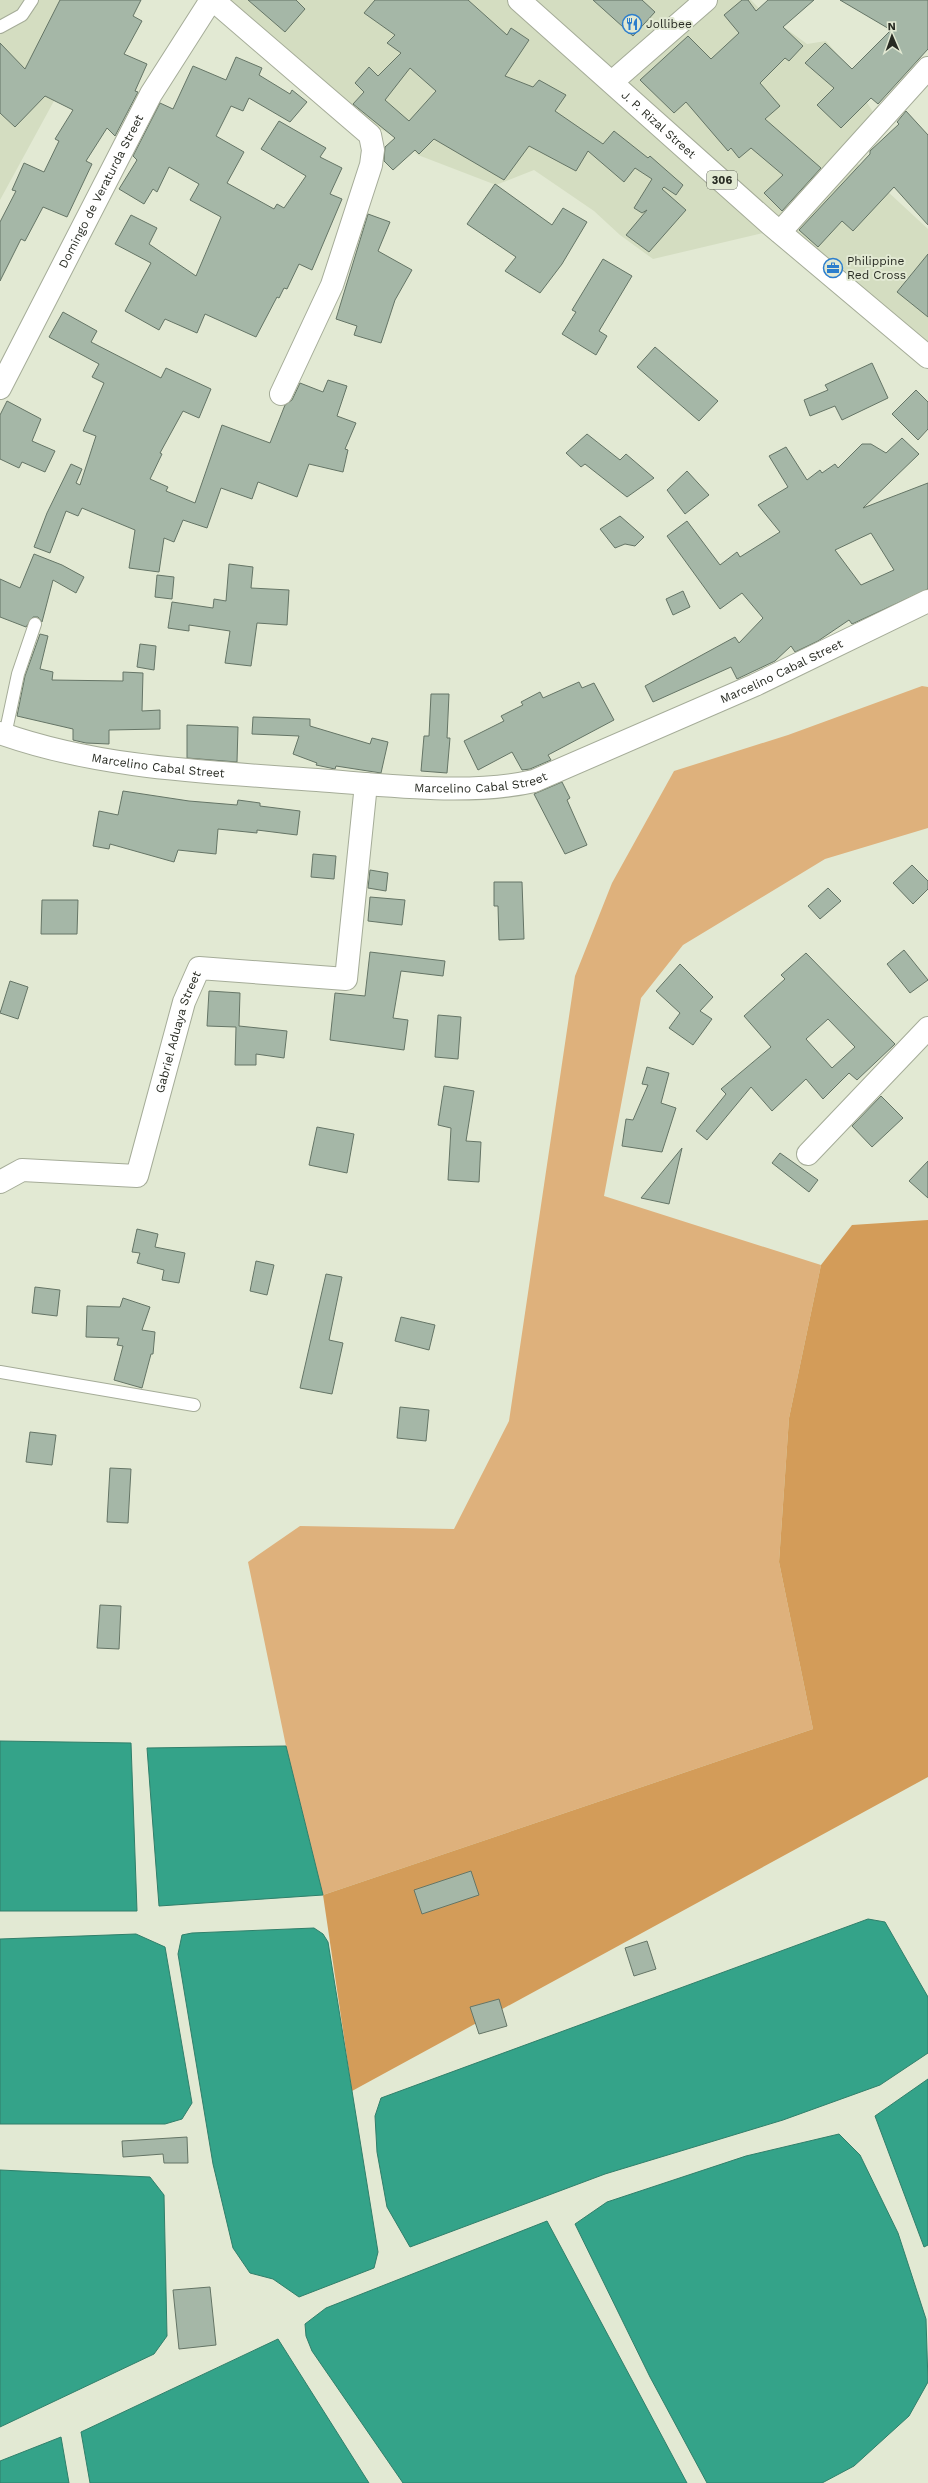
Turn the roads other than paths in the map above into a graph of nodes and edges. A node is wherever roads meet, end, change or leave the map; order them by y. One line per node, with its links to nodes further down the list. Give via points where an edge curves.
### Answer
1 (32, 0): 5 (lane, via 22,15)
2 (212, 0): 10 (street, Domingo de Veraturda Street, via 151,94); 11 (street, via 370,135 370,165 332,285)
3 (519, 0): 7 (street, J. P. Rizal Street / 306)
4 (706, 0): 7 (street)
5 (0, 27)
6 (928, 68): 8 (street)
7 (612, 82): 8 (street, J. P. Rizal Street / 306)
8 (780, 232): 9 (street, J. P. Rizal Street / 306)
9 (928, 357)
10 (0, 388)
11 (281, 394)
12 (928, 601): 15 (street, Marcelino Cabal Street, via 755,685 534,781 479,789)
13 (36, 624): 14 (lane, via 18,674)
14 (3, 734): 15 (street, Marcelino Cabal Street, via 80,756 194,771)
15 (366, 784): 18 (street, Gabriel Aduaya Street, via 346,979 199,968 184,1002 137,1176 22,1170)
16 (928, 1028): 17 (street)
17 (808, 1154)
18 (0, 1182)
19 (0, 1372): 20 (lane)
20 (194, 1405)

